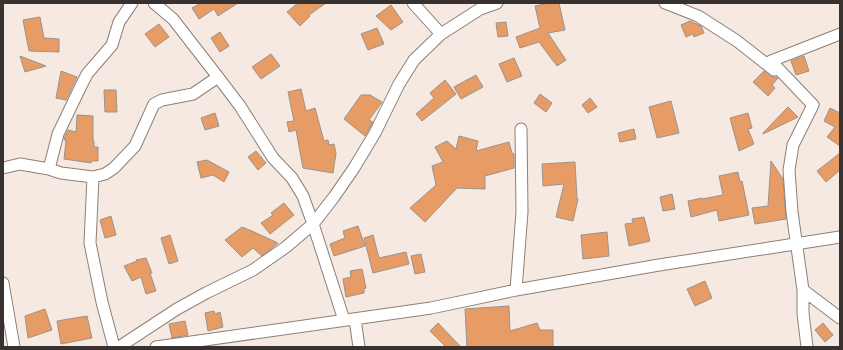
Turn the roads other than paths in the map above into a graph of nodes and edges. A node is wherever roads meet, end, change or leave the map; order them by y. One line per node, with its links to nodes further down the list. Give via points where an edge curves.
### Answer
1 (132, 3): 12 (street, via 119,22 112,45 87,74 80,88 58,134)
2 (154, 3): 8 (street, via 173,19)
3 (413, 3): 6 (street)
4 (497, 3): 6 (street, via 480,9)
5 (664, 3): 9 (street, via 698,16 737,41)
6 (441, 34): 14 (street, via 414,60 354,168)
7 (840, 34): 9 (street, via 771,61)
8 (218, 77): 13 (street, via 193,94 154,104 135,146 114,168); 14 (street, via 274,158 292,178 303,196)
9 (813, 105): 16 (street, via 793,145 789,170)
10 (521, 129): 18 (street, via 522,212)
11 (3, 168): 12 (street, via 20,164)
12 (49, 169): 13 (street)
13 (93, 177): 23 (street, via 90,243)
14 (313, 224): 21 (street); 24 (street, via 253,270 183,306)
15 (840, 237): 16 (street)
16 (796, 245): 18 (street, via 658,265); 19 (street)
17 (3, 283): 22 (street)
18 (516, 290): 21 (street, via 431,308)
19 (803, 290): 20 (street); 27 (street)
20 (840, 318)
21 (349, 320): 25 (street); 26 (street)
22 (14, 347)
23 (114, 347)
24 (119, 347)
25 (156, 347)
26 (359, 347)
27 (807, 347)

